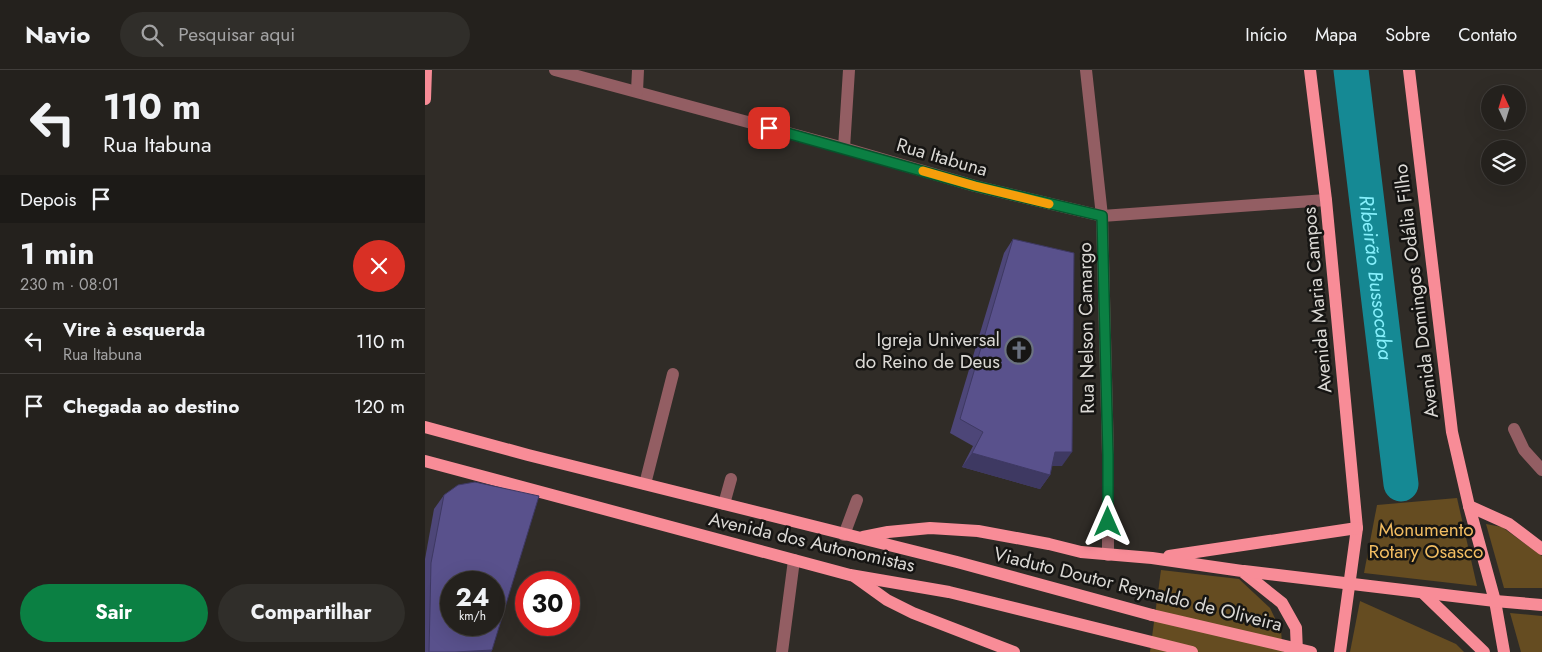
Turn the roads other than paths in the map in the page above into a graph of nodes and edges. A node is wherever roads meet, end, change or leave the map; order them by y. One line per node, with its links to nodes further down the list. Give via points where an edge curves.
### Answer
1 (426, 70): 9 (main road)
2 (555, 70): 8 (street, Rua Itabuna)
3 (638, 70): 8 (street)
4 (849, 70): 10 (street)
5 (1086, 70): 12 (street, Rua Nelson Camargo)
6 (1310, 70): 11 (main road, Avenida Maria Campos)
7 (1409, 70): 22 (main road, Avenida Domingos Odália Filho, via 1452,432)
8 (637, 91): 10 (street, Rua Itabuna)
9 (425, 99)
10 (844, 148): 12 (street, Rua Itabuna, via 975,186)
11 (1326, 200): 12 (street, Rua Itabuna); 23 (main road, Avenida Maria Campos)
12 (1102, 216): 27 (street, Rua Nelson Camargo)
13 (673, 374): 19 (street)
14 (425, 427): 19 (main road, Avenida dos Autonomistas)
15 (1514, 428): 17 (street, via 1524,450)
16 (425, 461): 29 (main road, Avenida dos Autonomistas)
17 (1542, 470)
18 (731, 479): 21 (street)
19 (645, 484): 21 (main road, Avenida dos Autonomistas)
20 (857, 500): 24 (street)
21 (724, 504): 24 (main road, Avenida dos Autonomistas)
22 (1469, 506): 26 (main road, via 1509,524); 35 (main road, Avenida Domingos Odália Filho)
23 (1357, 528): 28 (main road); 33 (main road, Avenida Maria Campos)
24 (844, 535): 25 (main road, Avenida dos Autonomistas)
25 (857, 538): 27 (main road, via 930,528 979,531); 30 (main road, Avenida dos Autonomistas)
26 (1542, 549)
27 (1108, 555): 28 (main road)
28 (1152, 558): 31 (main road)
29 (794, 560): 32 (main road, Avenida dos Autonomistas); 37 (street)
30 (957, 562): 41 (main road, Viaduto Doutor Reynaldo de Oliveira, bridge, via 1152,615)
31 (1241, 571): 33 (main road); 40 (main road, via 1282,603 1296,628)
32 (850, 574): 38 (main road, via 887,600 913,613); 39 (main road, Avenida dos Autonomistas, via 949,592)
33 (1350, 584): 34 (main road); 42 (main road, Avenida Maria Campos)
34 (1423, 593): 35 (main road); 43 (main road)
35 (1495, 601): 36 (main road); 44 (main road, Avenida Domingos Odália Filho)
36 (1542, 605)
37 (782, 652)
38 (1013, 652)
39 (1192, 652)
40 (1297, 652)
41 (1311, 652)
42 (1340, 652)
43 (1484, 652)
44 (1504, 652)

